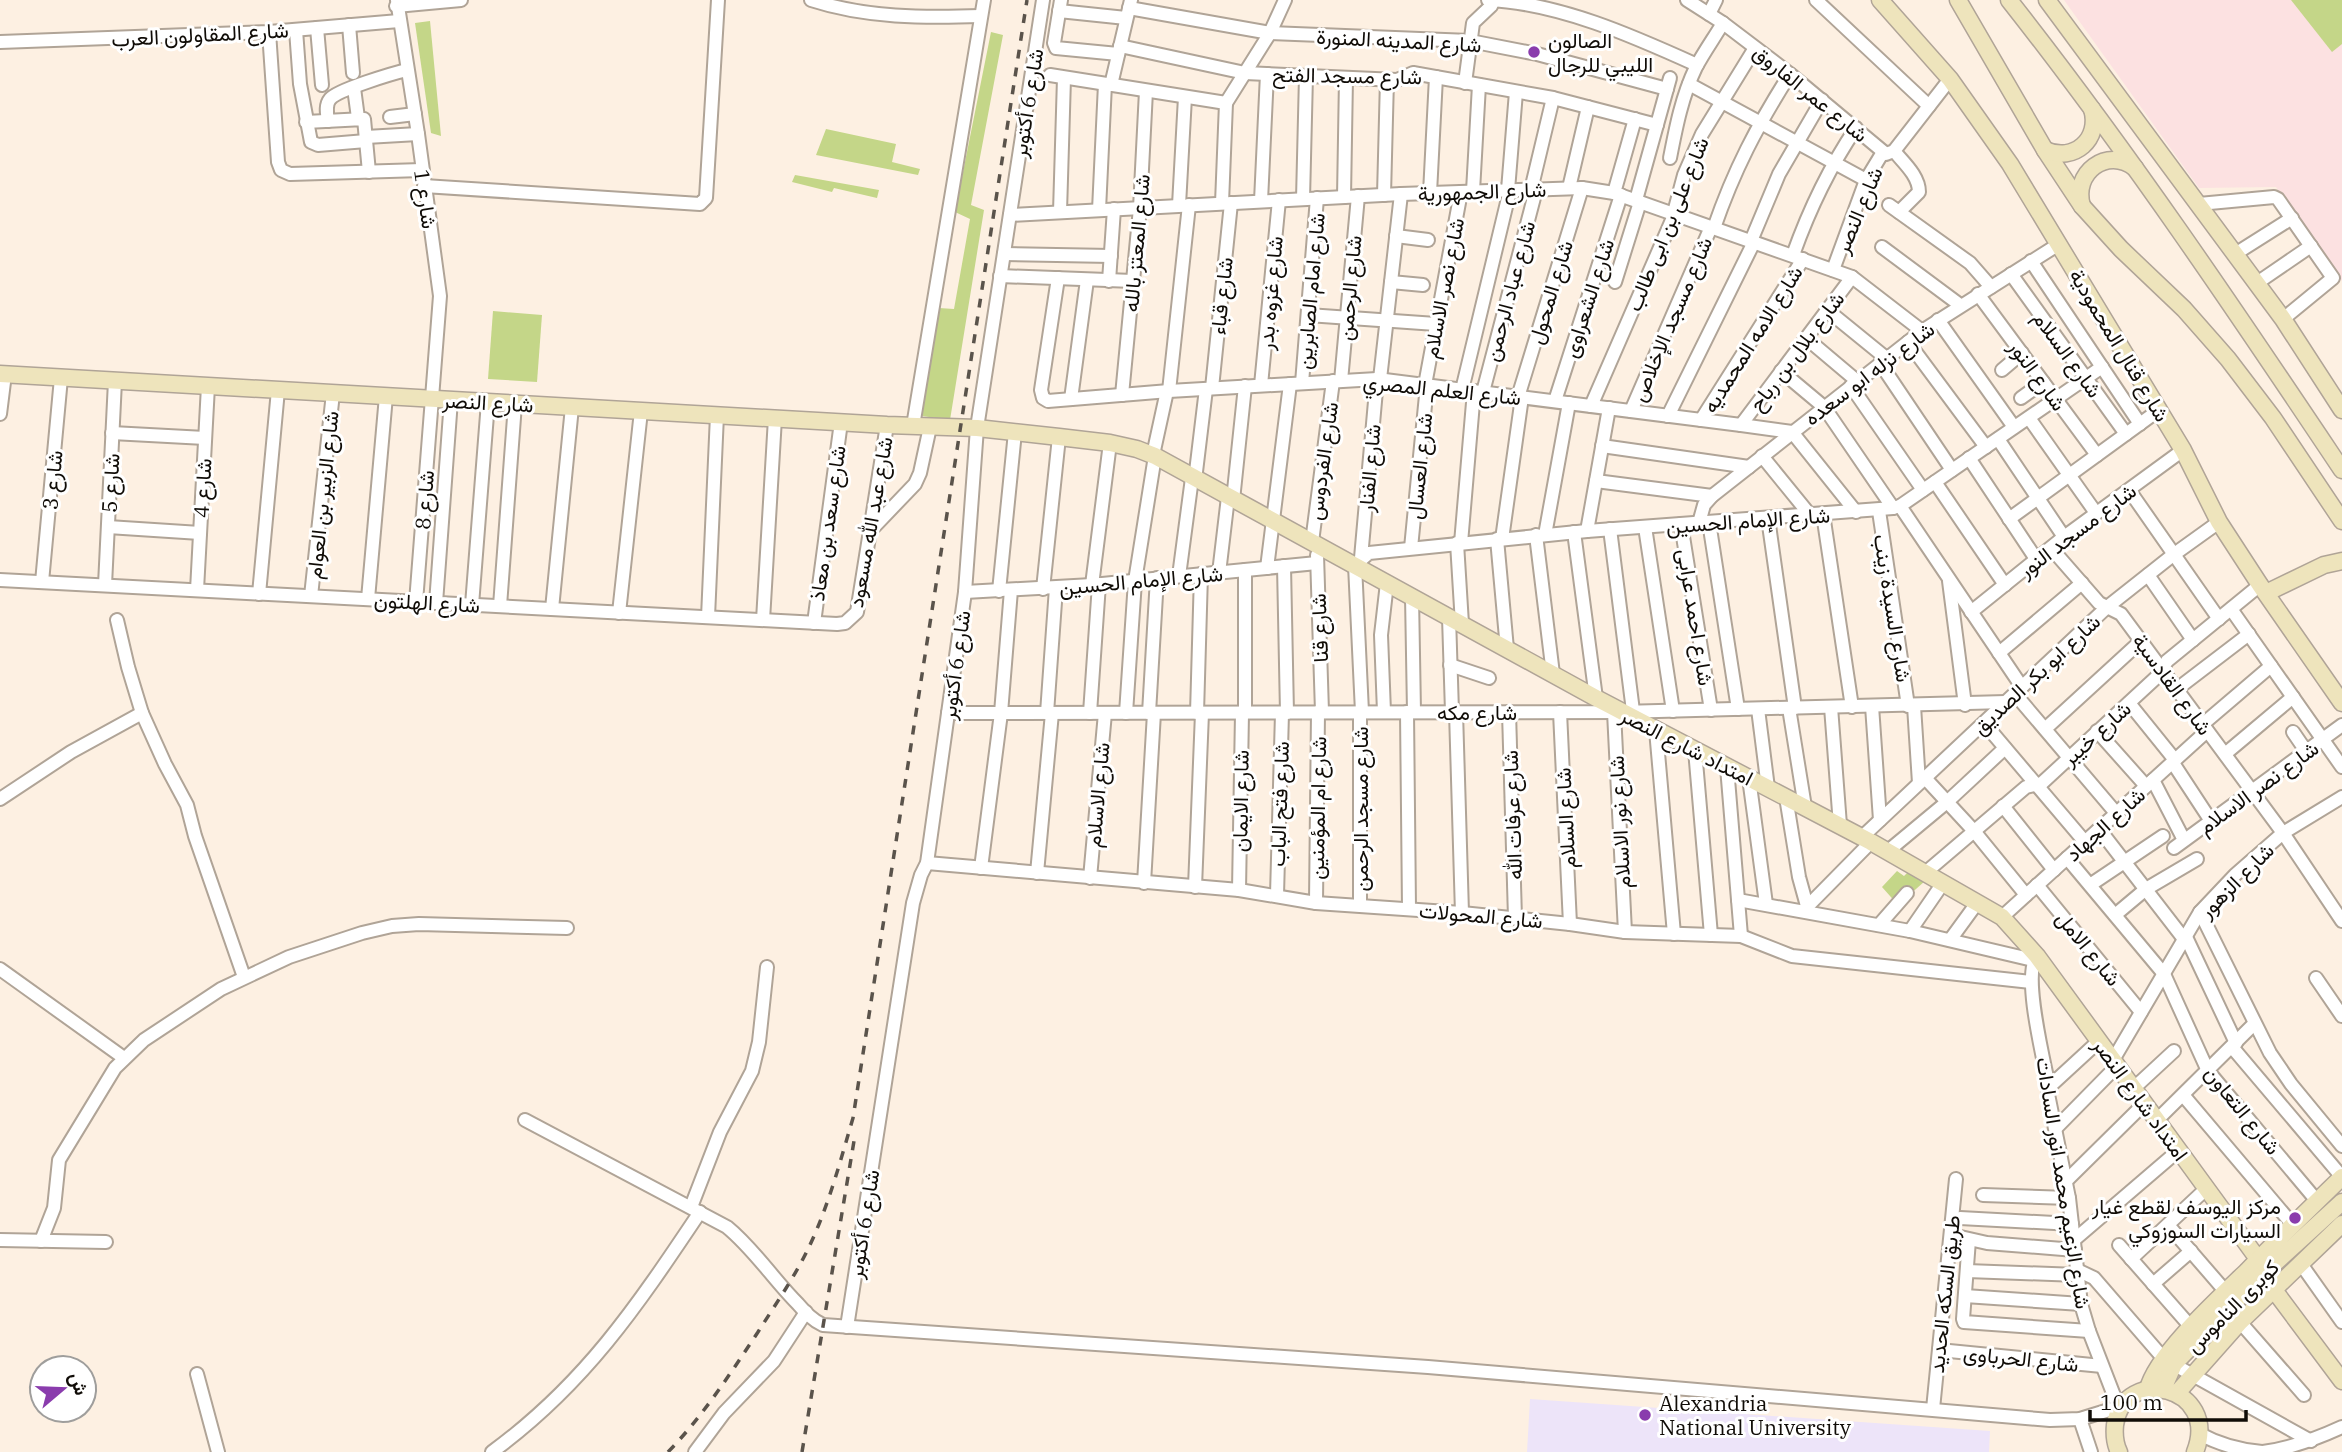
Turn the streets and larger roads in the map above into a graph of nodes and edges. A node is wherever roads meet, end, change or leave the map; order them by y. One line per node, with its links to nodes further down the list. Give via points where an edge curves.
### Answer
1 (461, 0): 16 (street)
2 (718, 0): 81 (street, via 707,193 700,204)
3 (811, 0): 20 (street, via 898,17)
4 (984, 0): 20 (street)
5 (1043, 0): 105 (street, شارع 6 أكتوبر)
6 (1285, 0): 27 (street)
7 (1488, 0): 8 (street)
8 (1494, 0): 28 (street, via 1475,20); 32 (street, via 1578,18)
9 (1687, 0): 19 (street, شارع عمر الفاروق)
10 (1716, 0): 19 (street)
11 (1816, 0): 59 (street)
12 (1881, 0): 44 (street, شارع قنال المحمودية)
13 (1958, 0): 73 (street)
14 (2009, 0): 58 (street)
15 (2047, 0): 97 (street)
16 (397, 3): 21 (street, شارع 1)
17 (1060, 6): 18 (street, شارع المدينه المنورة); 31 (street, شارع مسجد الفتح, via 1057,49)
18 (1129, 9): 27 (street, شارع المدينه المنورة); 31 (street)
19 (1709, 14): 22 (street, شارع عمر الفاروق)
20 (981, 16): 197 (street)
21 (399, 21): 23 (street, شارع المقاولون العرب); 33 (street, شارع 1)
22 (1723, 23): 30 (street, شارع عمر الفاروق); 32 (street)
23 (349, 25): 24 (street, شارع المقاولون العرب); 34 (street)
24 (317, 28): 25 (street, شارع المقاولون العرب); 47 (street)
25 (296, 30): 26 (street, شارع المقاولون العرب); 66 (street)
26 (269, 32): 29 (street, شارع المقاولون العرب); 79 (street, via 281,170 290,174)
27 (1270, 33): 28 (street, شارع المدينه المنورة); 35 (street)
28 (1470, 41): 45 (street); 68 (street, شارع المدينه المنورة, via 1668,84)
29 (0, 42)
30 (1755, 48): 38 (street, شارع عمر الفاروق); 56 (street, شارع على بن ابى طالب)
31 (1119, 50): 35 (street, شارع مسجد الفتح); 48 (street)
32 (1697, 65): 46 (street)
33 (407, 70): 50 (street); 61 (street, شارع 1)
34 (353, 73)
35 (1245, 73): 36 (street, شارع مسجد الفتح); 57 (street)
36 (1267, 74): 39 (street, شارع مسجد الفتح); 94 (street)
37 (1049, 75): 41 (street)
38 (1790, 75): 55 (street, شارع عمر الفاروق); 67 (street, شارع مسجد الإخلاص)
39 (1306, 76): 42 (street, شارع مسجد الفتح); 92 (street)
40 (1436, 77): 43 (street, شارع مسجد الفتح, via 1413,73); 45 (street, شارع مسجد الفتح); 86 (street)
41 (1064, 78): 48 (street); 103 (street)
42 (1346, 78): 43 (street, شارع مسجد الفتح); 90 (street, شارع الرحمن)
43 (1387, 79): 89 (street)
44 (1950, 79): 59 (street, شارع عمر الفاروق); 111 (street, شارع قنال المحمودية)
45 (1465, 82): 49 (street, شارع مسجد الفتح)
46 (1689, 84): 56 (street); 75 (street)
47 (322, 85)
48 (1108, 85): 51 (street); 102 (street)
49 (1479, 85): 52 (street, شارع مسجد الفتح); 85 (street, شارع نصر الاسلام)
50 (354, 88): 63 (street); 65 (street, via 330,99)
51 (1146, 91): 53 (street); 100 (street, شارع المعتز بالله)
52 (1516, 92): 54 (street, شارع مسجد الفتح); 83 (street)
53 (1185, 97): 57 (street); 98 (street)
54 (1553, 98): 60 (street, شارع مسجد الفتح); 84 (street, شارع عباد الرحمن)
55 (1822, 100): 69 (street, شارع عمر الفاروق); 72 (street)
56 (1722, 102): 67 (street); 104 (street, شارع على بن ابى طالب, via 1702,134)
57 (1226, 103): 96 (street, شارع قباء)
58 (2090, 105): 73 (street, via 2093,131 2082,147 2064,154); 78 (street)
59 (1929, 106): 74 (street, شارع عمر الفاروق)
60 (1588, 107): 64 (street, شارع مسجد الفتح); 82 (street, شارع المحول)
61 (415, 114): 62 (street); 70 (street, شارع 1)
62 (390, 117)
63 (358, 118): 65 (street); 71 (street, via 365,119)
64 (1635, 119): 68 (street, شارع مسجد الفتح); 88 (street, شارع الشعراوى)
65 (328, 121): 66 (street)
66 (306, 122): 71 (street, via 313,144)
67 (1759, 122): 72 (street); 107 (street, شارع مسجد الإخلاص)
68 (1657, 125): 95 (street)
69 (1856, 128): 74 (street, شارع عمر الفاروق); 76 (street)
70 (418, 134): 71 (street); 77 (street, شارع 1)
71 (366, 139): 79 (street)
72 (1796, 142): 76 (street); 110 (street)
73 (2045, 150): 99 (street)
74 (1889, 151): 80 (street, شارع النصر); 131 (street, via 1920,187 1894,209 1970,263)
75 (1670, 159)
76 (1833, 162): 80 (street); 117 (street, via 1810,207)
77 (422, 170): 79 (street); 81 (street, شارع 1)
78 (2137, 170): 99 (street, via 2120,160 2095,165 2082,180); 217 (street)
79 (369, 172)
80 (1866, 180): 119 (street, شارع النصر)
81 (424, 186): 171 (street, شارع 1, via 440,296)
82 (1576, 188): 84 (street, شارع الجمهورية); 88 (street, شارع الجمهورية); 169 (street, شارع المحول)
83 (1509, 190): 84 (street, شارع الجمهورية); 85 (street, شارع الجمهورية); 165 (street)
84 (1534, 190): 165 (street, شارع عباد الرحمن)
85 (1467, 192): 86 (street, شارع الجمهورية); 140 (street, شارع نصر الاسلام)
86 (1430, 193): 87 (street, شارع الجمهورية)
87 (1401, 194): 89 (street, شارع الجمهورية); 108 (street, شارع الفنار)
88 (1617, 194): 95 (street, شارع الجمهورية); 175 (street, شارع الشعراوى)
89 (1384, 195): 90 (street, شارع الجمهورية)
90 (1351, 196): 91 (street, شارع الجمهورية); 136 (street, شارع الرحمن)
91 (1318, 198): 92 (street, شارع الجمهورية); 135 (street, شارع امام الصابرين)
92 (1303, 199): 93 (street, شارع الجمهورية)
93 (1279, 200): 94 (street, شارع الجمهورية); 158 (street, شارع غزوه بدر)
94 (1261, 201): 96 (street, شارع الجمهورية)
95 (1638, 201): 104 (street, شارع الجمهورية); 128 (street)
96 (1227, 203): 98 (street, شارع الجمهورية); 162 (street, شارع قباء)
97 (2199, 204): 106 (street, via 2274,197); 115 (street)
98 (1184, 205): 100 (street, شارع الجمهورية); 164 (street)
99 (2082, 206): 235 (street, via 2228,359)
100 (1140, 208): 101 (street, شارع الجمهورية); 126 (street, شارع المعتز بالله)
101 (1114, 209): 102 (street, شارع الجمهورية); 116 (street)
102 (1099, 210): 103 (street, شارع الجمهورية)
103 (1060, 212): 105 (street, شارع الجمهورية)
104 (1673, 214): 107 (street, شارع الجمهورية); 179 (street, شارع على بن ابى طالب)
105 (1010, 215): 114 (street, شارع 6 أكتوبر)
106 (2291, 218): 112 (street); 115 (street)
107 (1712, 227): 110 (street, شارع الجمهورية); 186 (street, شارع مسجد الإخلاص)
108 (1396, 236): 109 (street); 127 (street, شارع الفنار)
109 (1428, 240)
110 (1752, 241): 117 (street, شارع الجمهورية); 189 (street)
111 (2059, 244): 118 (street, شارع نزله ابو سعده); 183 (street, شارع قنال المحمودية)
112 (2311, 246): 129 (street); 137 (street, via 2332,280)
113 (1882, 247): 133 (street)
114 (1004, 254): 116 (street); 121 (street, شارع 6 أكتوبر)
115 (2235, 254): 129 (street)
116 (1111, 256): 125 (street)
117 (1798, 257): 119 (street, شارع الجمهورية); 192 (street, شارع الامه المحمديه)
118 (2031, 261): 120 (street, شارع نزله ابو سعده); 146 (street)
119 (1833, 270): 122 (street, شارع الجمهورية)
120 (2011, 274): 131 (street, شارع نزله ابو سعده); 151 (street, شارع السلام)
121 (1000, 276): 123 (street); 198 (street, شارع 6 أكتوبر)
122 (1852, 277): 134 (street, شارع بلال بن رباح); 141 (street, شارع الجمهورية)
123 (1058, 278): 124 (street); 172 (street, شارع العلم المصري, via 1041,390 1048,401)
124 (1087, 280): 125 (street); 172 (street)
125 (1109, 281): 126 (street)
126 (1133, 281): 167 (street, شارع المعتز بالله)
127 (1391, 282): 130 (street); 138 (street, شارع الفنار)
128 (1615, 282)
129 (2257, 283): 137 (street)
130 (1423, 285)
131 (1991, 287): 132 (street, شارع نزله ابو سعده)
132 (1978, 294): 133 (street, شارع نزله ابو سعده); 144 (street, شارع النور)
133 (1961, 305): 139 (street, شارع نزله ابو سعده)
134 (1827, 310): 142 (street, شارع بلال بن رباح); 145 (street)
135 (1308, 315): 136 (street); 156 (street, شارع امام الصابرين)
136 (1347, 317): 138 (street); 154 (street, شارع الرحمن)
137 (2283, 319): 184 (street)
138 (1387, 320): 140 (street); 152 (street, شارع الفنار)
139 (1938, 320): 141 (street, شارع نزله ابو سعده); 199 (street)
140 (1436, 324): 159 (street, شارع نصر الاسلام)
141 (1922, 331): 143 (street, شارع نزله ابو سعده)
142 (1806, 338): 148 (street, شارع بلال بن رباح); 157 (street)
143 (1908, 341): 145 (street, شارع نزله ابو سعده); 209 (street)
144 (2022, 353): 147 (street); 155 (street, شارع النور)
145 (1883, 360): 157 (street, شارع نزله ابو سعده); 216 (street)
146 (2102, 367): 151 (street, شارع الإمام الحسين); 194 (street)
147 (2002, 370)
148 (1781, 371): 181 (street); 196 (street, شارع بلال بن رباح)
149 (2, 374): 150 (street, شارع النصر); 187 (street)
150 (61, 378): 153 (street, شارع النصر); 268 (street, شارع 3)
151 (2086, 378): 173 (street, شارع الإمام الحسين); 203 (street, شارع السلام)
152 (1378, 379): 154 (street, شارع العلم المصري); 159 (street, شارع العلم المصري); 255 (street, شارع الفنار)
153 (115, 381): 160 (street, شارع النصر); 202 (street, شارع 5)
154 (1337, 381): 156 (street, شارع العلم المصري); 248 (street, شارع الفردوس)
155 (2043, 382): 170 (street); 173 (street, شارع النور)
156 (1296, 383): 158 (street, شارع العلم المصري); 234 (street, شارع امام الصابرين)
157 (1854, 383): 181 (street, شارع نزله ابو سعده); 222 (street)
158 (1261, 385): 161 (street, شارع العلم المصري)
159 (1426, 385): 165 (street, شارع العلم المصري); 250 (street, شارع العسال)
160 (208, 386): 163 (street, شارع النصر); 205 (street, شارع 4)
161 (1245, 386): 162 (street, شارع العلم المصري); 225 (street)
162 (1209, 388): 164 (street, شارع العلم المصري); 219 (street, شارع قباء)
163 (278, 390): 166 (street, شارع النصر); 279 (street)
164 (1168, 391): 167 (street, شارع العلم المصري); 212 (street)
165 (1473, 391): 169 (street, شارع العلم المصري); 249 (street)
166 (333, 393): 168 (street, شارع النصر); 280 (street, شارع الزبير بن العوام)
167 (1122, 395): 172 (street, شارع العلم المصري)
168 (386, 396): 171 (street, شارع النصر); 282 (street)
169 (1520, 397): 175 (street, شارع العلم المصري); 247 (street, شارع المحول)
170 (2021, 398)
171 (431, 399): 174 (street, شارع النصر); 283 (street, شارع 8)
172 (1071, 399)
173 (2056, 399): 191 (street, شارع الإمام الحسين); 211 (street, شارع النور)
174 (451, 400): 176 (street, شارع النصر); 284 (street)
175 (1555, 401): 177 (street, شارع العلم المصري)
176 (488, 402): 178 (street, شارع النصر); 285 (street)
177 (1569, 403): 179 (street, شارع العلم المصري); 245 (street)
178 (515, 404): 180 (street, شارع النصر); 286 (street)
179 (1591, 406): 182 (street, شارع العلم المصري)
180 (572, 407): 185 (street, شارع النصر); 288 (street)
181 (1824, 407): 201 (street, شارع نزله ابو سعده); 227 (street)
182 (1609, 408): 186 (street, شارع العلم المصري); 208 (street)
183 (2159, 410): 194 (street); 210 (street, شارع قنال المحمودية)
184 (2342, 410)
185 (641, 411): 188 (street, شارع النصر); 291 (street)
186 (1631, 411): 189 (street, شارع العلم المصري)
187 (0, 414)
188 (717, 415): 190 (street, شارع النصر); 292 (street)
189 (1668, 416): 192 (street, شارع العلم المصري)
190 (775, 418): 193 (street, شارع النصر); 295 (street)
191 (2029, 418): 199 (street, شارع الإمام الحسين); 218 (street)
192 (1701, 420): 196 (street, شارع العلم المصري)
193 (841, 422): 195 (street, شارع النصر); 298 (street, شارع سعد بن معاذ)
194 (2140, 424): 203 (street)
195 (887, 425): 197 (street, شارع النصر); 242 (street, شارع عبد الله مسعود)
196 (1741, 425): 201 (street, شارع العلم المصري)
197 (922, 426): 198 (street, شارع النصر); 242 (street, via 920,473 915,484)
198 (977, 428): 200 (street, امتداد شارع النصر); 278 (street, شارع 6 أكتوبر)
199 (2014, 428): 206 (street, شارع الإمام الحسين)
200 (1015, 432): 204 (street, امتداد شارع النصر); 277 (street)
201 (1792, 432): 213 (street, شارع نزله ابو سعده); 229 (street)
202 (112, 433): 205 (street); 239 (street, شارع 5)
203 (2126, 434): 211 (street)
204 (1059, 436): 207 (street, امتداد شارع النصر); 274 (street)
205 (205, 438): 244 (street, شارع 4)
206 (1998, 439): 209 (street, شارع الإمام الحسين); 226 (street)
207 (1110, 443): 212 (street, امتداد شارع النصر); 271 (street)
208 (1602, 446): 215 (street); 220 (street)
209 (1986, 447): 214 (street, شارع الإمام الحسين)
210 (2183, 450): 223 (street, شارع مسجد النور); 236 (street, شارع قنال المحمودية)
211 (2097, 455): 218 (street)
212 (1154, 456): 219 (street, امتداد شارع النصر); 267 (street)
213 (1762, 456): 215 (street, شارع نزله ابو سعده); 231 (street)
214 (1969, 458): 216 (street, شارع الإمام الحسين); 233 (street)
215 (1749, 467): 224 (street, شارع نزله ابو سعده)
216 (1952, 470): 221 (street, شارع الإمام الحسين)
217 (2342, 470)
218 (2069, 475): 226 (street); 230 (street)
219 (1194, 479): 225 (street, امتداد شارع النصر); 263 (street, شارع قباء)
220 (1596, 481): 224 (street); 243 (street)
221 (1936, 482): 222 (street, شارع الإمام الحسين); 273 (street)
222 (1923, 490): 227 (street, شارع الإمام الحسين)
223 (2129, 490): 230 (street, شارع مسجد النور); 252 (street)
224 (1712, 496): 237 (street, شارع نزله ابو سعده, via 1703,505)
225 (1231, 498): 234 (street, امتداد شارع النصر); 260 (street)
226 (2038, 498): 233 (street); 246 (street)
227 (1897, 507): 228 (street, شارع الإمام الحسين); 264 (street)
228 (1879, 511): 229 (street, شارع الإمام الحسين); 317 (street, شارع السيدة زينب)
229 (1856, 512): 231 (street, شارع الإمام الحسين)
230 (2096, 513): 246 (street, شارع مسجد النور)
231 (1817, 515): 232 (street, شارع الإمام الحسين); 319 (street)
232 (1768, 518): 237 (street, شارع الإمام الحسين); 320 (street)
233 (2009, 519): 253 (street)
234 (1271, 520): 248 (street, امتداد شارع النصر); 258 (street, شارع امام الصابرين)
235 (2342, 521)
236 (2219, 522): 252 (street, شارع ابو بكر الصديق); 275 (street, شارع قنال المحمودية)
237 (1704, 523): 238 (street, شارع الإمام الحسين); 321 (street)
238 (1681, 524): 240 (street, شارع الإمام الحسين); 323 (street, شارع احمد عرابى)
239 (108, 527): 244 (street); 272 (street, شارع 5)
240 (1645, 527): 241 (street, شارع الإمام الحسين); 324 (street)
241 (1610, 529): 243 (street, شارع الإمام الحسين); 332 (street, شارع نور الاسلام)
242 (870, 531): 293 (street, شارع عبد الله مسعود)
243 (1580, 531): 245 (street, شارع الإمام الحسين); 312 (street)
244 (200, 533): 276 (street, شارع 4)
245 (1541, 535): 247 (street, شارع الإمام الحسين); 307 (street)
246 (2064, 537): 251 (street, شارع مسجد النور)
247 (1500, 539): 249 (street, شارع الإمام الحسين); 302 (street, شارع المحول)
248 (1314, 543): 255 (street, امتداد شارع النصر); 256 (street, شارع قنا)
249 (1459, 543): 250 (street, شارع الإمام الحسين); 296 (street)
250 (1411, 548): 255 (street, شارع الإمام الحسين, via 1378,551)
251 (2051, 548): 253 (street, شارع مسجد النور); 270 (street, شارع القادسية)
252 (2173, 555): 262 (street, شارع ابو بكر الصديق); 294 (street)
253 (2036, 559): 273 (street, شارع مسجد النور)
254 (2342, 561): 275 (street)
255 (1358, 562): 269 (street, امتداد شارع النصر); 326 (street, شارع الفنار)
256 (1317, 563): 257 (street, شارع الإمام الحسين); 325 (street, شارع قنا)
257 (1284, 566): 258 (street, شارع الإمام الحسين); 343 (street, شارع فتح الباب)
258 (1267, 568): 259 (street, شارع الإمام الحسين)
259 (1245, 570): 260 (street, شارع الإمام الحسين); 342 (street, شارع الايمان)
260 (1219, 573): 261 (street, شارع الإمام الحسين)
261 (1201, 574): 263 (street, شارع الإمام الحسين); 341 (street)
262 (2148, 575): 287 (street, شارع ابو بكر الصديق); 301 (street)
263 (1179, 576): 265 (street, شارع الإمام الحسين)
264 (1948, 577): 290 (street); 315 (street)
265 (1157, 578): 267 (street, شارع الإمام الحسين); 340 (street)
266 (0, 580): 268 (street, شارع الهلتون)
267 (1135, 580): 271 (street, شارع الإمام الحسين); 339 (street)
268 (43, 582): 272 (street, شارع الهلتون)
269 (1387, 583): 281 (street, امتداد شارع النصر); 327 (street, via 1381,635)
270 (2082, 583): 287 (street, شارع القادسية); 303 (street)
271 (1096, 584): 274 (street, شارع الإمام الحسين); 337 (street)
272 (105, 585): 276 (street, شارع الهلتون)
273 (2005, 585): 290 (street, شارع مسجد النور)
274 (1049, 588): 277 (street, شارع الإمام الحسين); 336 (street)
275 (2263, 589): 289 (street, شارع خيبر); 314 (street, شارع قنال المحمودية)
276 (197, 590): 279 (street, شارع الهلتون)
277 (1005, 590): 278 (street, شارع الإمام الحسين); 335 (street)
278 (965, 592): 334 (street, شارع 6 أكتوبر)
279 (259, 594): 280 (street, شارع الهلتون)
280 (311, 596): 282 (street, شارع الهلتون)
281 (1412, 596): 296 (street, امتداد شارع النصر); 328 (street)
282 (369, 599): 283 (street, شارع الهلتون)
283 (416, 602): 284 (street, شارع الهلتون)
284 (436, 603): 285 (street, شارع الهلتون)
285 (472, 605): 286 (street, شارع الهلتون)
286 (500, 606): 288 (street, شارع الهلتون)
287 (2106, 608): 300 (street, شارع القادسية, via 2121,614); 310 (street, شارع ابو بكر الصديق)
288 (552, 609): 291 (street, شارع الهلتون)
289 (2231, 609): 294 (street, شارع خيبر); 299 (street)
290 (1971, 612): 303 (street)
291 (619, 613): 292 (street, شارع الهلتون)
292 (708, 617): 295 (street, شارع الهلتون)
293 (852, 618): 298 (street, شارع الهلتون, via 837,624)
294 (2219, 619): 301 (street, شارع خيبر)
295 (763, 620): 298 (street, شارع الهلتون)
296 (1455, 620): 302 (street, امتداد شارع النصر); 304 (street)
297 (117, 621): 333 (street)
298 (814, 623)
299 (2249, 634): 305 (street); 309 (street)
300 (2141, 640): 306 (street, شارع القادسية); 348 (street)
301 (2193, 640): 306 (street, شارع خيبر, via 2167,661)
302 (1507, 649): 307 (street, امتداد شارع النصر)
303 (1999, 653): 310 (street)
304 (1450, 665): 308 (street); 329 (street)
305 (2271, 666): 311 (street); 346 (street, شارع الجهاد)
306 (2163, 670): 309 (street, شارع القادسية); 313 (street, شارع خيبر)
307 (1553, 674): 312 (street, امتداد شارع النصر)
308 (1489, 678)
309 (2177, 689): 346 (street, شارع القادسية)
310 (2014, 694): 315 (street, شارع مكه); 344 (street, شارع ابو بكر الصديق); 348 (street)
311 (2293, 697): 351 (street); 355 (street)
312 (1596, 698): 332 (street, امتداد شارع النصر)
313 (2129, 703): 349 (street, شارع خيبر); 357 (street)
314 (2342, 703)
315 (1965, 705): 317 (street, شارع مكه)
316 (1872, 706): 317 (street, شارع مكه); 319 (street, شارع مكه); 373 (street)
317 (1911, 706): 361 (street)
318 (1830, 707): 319 (street, شارع مكه); 320 (street, شارع مكه); 375 (street)
319 (1852, 707)
320 (1792, 708): 322 (street, شارع مكه); 371 (street)
321 (1738, 709): 322 (street, شارع مكه); 323 (street, شارع مكه)
322 (1758, 709): 364 (street)
323 (1711, 710): 324 (street, شارع مكه)
324 (1673, 711): 332 (street, شارع مكه)
325 (1320, 712): 326 (street, شارع مكه); 343 (street, شارع مكه); 403 (street, شارع ام المؤمنين)
326 (1361, 712): 327 (street, شارع مكه); 406 (street, شارع مسجد الرحمن)
327 (1384, 712): 328 (street, شارع مكه)
328 (1410, 712): 329 (street, شارع مكه); 407 (street)
329 (1454, 712): 330 (street, شارع مكه); 410 (street)
330 (1508, 712): 331 (street, شارع مكه); 413 (street, شارع عرفات الله)
331 (1560, 712): 332 (street, شارع مكه); 415 (street, شارع السلام)
332 (1622, 712): 347 (street, امتداد شارع النصر); 419 (street, شارع نور الاسلام)
333 (142, 713): 368 (street); 429 (street, via 187,804)
334 (948, 713): 335 (street, شارع مكه); 386 (street, شارع 6 أكتوبر)
335 (1000, 713): 336 (street, شارع مكه); 387 (street)
336 (1050, 713): 337 (street, شارع مكه); 389 (street)
337 (1090, 713): 338 (street, شارع مكه)
338 (1105, 713): 339 (street, شارع مكه); 391 (street, شارع الاسلام)
339 (1126, 713): 340 (street, شارع مكه)
340 (1152, 713): 341 (street, شارع مكه); 392 (street)
341 (1199, 713): 342 (street, شارع مكه); 396 (street)
342 (1243, 713): 343 (street, شارع مكه); 398 (street, شارع الايمان)
343 (1284, 713): 400 (street, شارع فتح الباب)
344 (1984, 723): 352 (street); 361 (street, شارع ابو بكر الصديق)
345 (2342, 726): 351 (street, شارع نصر الاسلام)
346 (2205, 727): 355 (street, شارع القادسية); 357 (street, شارع الجهاد)
347 (1656, 730): 353 (street, امتداد شارع النصر); 420 (street)
348 (2045, 730): 356 (street)
349 (2098, 732): 356 (street, شارع خيبر); 362 (street)
350 (2293, 732): 354 (street)
351 (2323, 740): 354 (street, شارع نصر الاسلام); 359 (street)
352 (2005, 748): 363 (street); 369 (street)
353 (1695, 750): 358 (street, امتداد شارع النصر); 421 (street)
354 (2306, 751): 365 (street, شارع نصر الاسلام)
355 (2224, 754): 365 (street, شارع القادسية)
356 (2069, 757): 363 (street, شارع خيبر); 372 (street)
357 (2174, 762): 362 (street, شارع الجهاد); 374 (street)
358 (1727, 767): 360 (street, امتداد شارع النصر); 402 (street)
359 (2342, 767)
360 (1749, 778): 364 (street, امتداد شارع النصر); 405 (street)
361 (1922, 781): 369 (street); 373 (street, شارع ابو بكر الصديق)
362 (2150, 783): 372 (street, شارع الجهاد); 374 (street, شارع نصر الاسلام, via 2179,844)
363 (2036, 785): 370 (street, شارع خيبر, via 2026,787); 381 (street)
364 (1768, 788): 366 (street, امتداد شارع النصر)
365 (2252, 791): 374 (street, شارع نصر الاسلام); 378 (street, شارع القادسية)
366 (1786, 797): 371 (street, امتداد شارع النصر); 408 (street)
367 (2342, 797): 378 (street, شارع الزهور)
368 (0, 799)
369 (1947, 802): 377 (street); 382 (street)
370 (2003, 806): 377 (street, شارع خيبر); 388 (street)
371 (1805, 807): 375 (street, امتداد شارع النصر)
372 (2116, 813): 376 (street, شارع الجهاد)
373 (1880, 820): 380 (street, شارع ابو بكر الصديق)
374 (2211, 821)
375 (1840, 825): 380 (street, امتداد شارع النصر)
376 (2099, 829): 381 (street, شارع الجهاد); 385 (street)
377 (1974, 831): 390 (street, شارع خيبر); 401 (street)
378 (2283, 833): 409 (street, شارع الزهور); 414 (street, شارع القادسية)
379 (2163, 836): 385 (street)
380 (1867, 839): 382 (street, امتداد شارع النصر); 408 (street, شارع ابو بكر الصديق)
381 (2085, 842): 383 (street, شارع الجهاد)
382 (1888, 851): 390 (street, امتداد شارع النصر)
383 (2067, 858): 388 (street, شارع الجهاد); 395 (street)
384 (2197, 859): 397 (street)
385 (2124, 862): 395 (street); 397 (street)
386 (927, 863): 387 (street, شارع المحولات); 485 (street, شارع 6 أكتوبر, via 915,896)
387 (981, 868): 389 (street, شارع المحولات)
388 (2054, 870): 394 (street, شارع الجهاد)
389 (1037, 873): 391 (street, شارع المحولات)
390 (1925, 873): 393 (street, امتداد شارع النصر)
391 (1090, 878): 392 (street, شارع المحولات)
392 (1144, 883): 396 (street, شارع المحولات)
393 (1943, 883): 404 (street, امتداد شارع النصر); 418 (street)
394 (2037, 885): 401 (street, شارع الجهاد); 432 (street, شارع الامل)
395 (2090, 885): 411 (street)
396 (1195, 887): 398 (street, شارع المحولات)
397 (2146, 889): 411 (street); 423 (street)
398 (1239, 890): 400 (street, شارع المحولات)
399 (1908, 892): 416 (street)
400 (1277, 895): 403 (street, شارع المحولات)
401 (2026, 895): 412 (street, شارع الجهاد)
402 (1738, 900): 405 (street); 422 (street)
403 (1316, 903): 406 (street, شارع المحولات)
404 (1977, 903): 412 (street, امتداد شارع النصر); 424 (street)
405 (1766, 904): 408 (street)
406 (1360, 905): 407 (street, شارع المحولات)
407 (1409, 908): 410 (street, شارع المحولات)
408 (1805, 909): 416 (street)
409 (2200, 912): 423 (street, شارع الزهور); 434 (street)
410 (1462, 913): 413 (street, شارع المحولات)
411 (2115, 915): 428 (street)
412 (2002, 917): 425 (street, امتداد شارع النصر)
413 (1515, 918): 415 (street, شارع المحولات)
414 (2342, 921)
415 (1570, 924): 419 (street, شارع المحولات)
416 (1879, 925): 418 (street)
417 (567, 928): 429 (street, via 392,926 289,957)
418 (1910, 930): 424 (street)
419 (1625, 932): 420 (street, شارع المحولات)
420 (1674, 934): 421 (street, شارع المحولات)
421 (1711, 935): 422 (street, شارع المحولات)
422 (1741, 936): 431 (street, شارع المحولات, via 1792,956)
423 (2185, 938): 428 (street, شارع الزهور); 436 (street)
424 (1950, 940): 425 (street)
425 (2035, 958): 431 (street, شارع الزعيم محمد انور السادات); 435 (street, امتداد شارع النصر)
426 (766, 967): 458 (street, via 752,1071 725,1122)
427 (0, 969): 438 (street)
428 (2164, 974): 432 (street, شارع الزهور); 440 (street, شارع التعاون)
429 (244, 977): 438 (street, via 155,1032)
430 (2316, 978): 433 (street)
431 (2031, 982): 441 (street, شارع الزعيم محمد انور السادات)
432 (2141, 1012): 439 (street, شارع الزهور)
433 (2342, 1016)
434 (2254, 1024): 436 (street); 448 (street, via 2291,1084)
435 (2099, 1041): 439 (street, امتداد شارع النصر); 441 (street)
436 (2234, 1045): 440 (street); 450 (street)
437 (2174, 1051): 442 (street)
438 (124, 1058): 467 (street, via 59,1160 54,1208)
439 (2115, 1063): 442 (street, امتداد شارع النصر); 447 (street, شارع الزهور)
440 (2208, 1071): 443 (street); 456 (street, شارع التعاون)
441 (2049, 1087): 447 (street, شارع الزعيم محمد انور السادات)
442 (2133, 1088): 444 (street, امتداد شارع النصر)
443 (2183, 1095): 446 (street); 462 (street)
444 (2145, 1103): 446 (street, امتداد شارع النصر); 452 (street)
445 (525, 1120): 458 (street)
446 (2157, 1120): 449 (street, امتداد شارع النصر)
447 (2056, 1128): 452 (street, شارع الزعيم محمد انور السادات)
448 (2342, 1146)
449 (2179, 1150): 453 (street, امتداد شارع النصر); 469 (street)
450 (2342, 1177): 456 (street)
451 (1956, 1179): 488 (street, طريق السكه الحديد)
452 (2066, 1181): 455 (street, شارع الزعيم محمد انور السادات)
453 (2207, 1188): 461 (street); 473 (street, امتداد شارع النصر)
454 (1983, 1195): 455 (street)
455 (2069, 1198): 460 (street, شارع الزعيم محمد انور السادات)
456 (2317, 1201): 462 (street)
457 (2342, 1202): 489 (street, كوبرى الناموس)
458 (696, 1209): 482 (street, via 734,1233); 504 (street, via 640,1300 600,1352 555,1399)
459 (1960, 1218): 460 (street)
460 (2072, 1224): 469 (street, شارع الزعيم محمد انور السادات)
461 (2168, 1225): 471 (street); 472 (street)
462 (2293, 1225): 473 (street)
463 (2340, 1230): 474 (street)
464 (1956, 1236): 466 (street)
465 (0, 1240): 467 (street)
466 (1969, 1240): 469 (street); 475 (street)
467 (41, 1241): 468 (street)
468 (106, 1242)
469 (2074, 1245): 476 (street, شارع الزعيم محمد انور السادات)
470 (2119, 1245): 472 (street)
471 (2191, 1251): 477 (street); 479 (street)
472 (2131, 1259): 477 (street)
473 (2258, 1259): 479 (street)
474 (2301, 1264): 478 (street); 484 (street)
475 (1967, 1271): 476 (street); 480 (street)
476 (2078, 1273): 481 (street, شارع الزعيم محمد انور السادات); 489 (street, via 2094,1279)
477 (2153, 1284): 486 (street)
478 (2274, 1290): 483 (street); 493 (street)
479 (2226, 1292): 486 (street)
480 (1965, 1296): 481 (street); 487 (street, via 1965,1323)
481 (2081, 1304): 487 (street, شارع الزعيم محمد انور السادات)
482 (806, 1312): 485 (street, via 823,1325); 505 (street, via 774,1361 724,1413)
483 (2240, 1322): 492 (street); 495 (street)
484 (2342, 1322)
485 (847, 1327): 497 (street, via 1416,1366)
486 (2191, 1327): 489 (street)
487 (2089, 1331): 490 (street, شارع الزعيم محمد انور السادات)
488 (1939, 1350): 490 (street, شارع الحرباوى); 497 (street, طريق السكه الحديد)
489 (2169, 1362): 492 (street); 494 (street, كوبرى الناموس)
490 (2102, 1366): 496 (street, شارع الزعيم محمد انور السادات)
491 (197, 1374): 503 (street)
492 (2193, 1375): 494 (street); 501 (street)
493 (2342, 1381)
494 (2163, 1390): 496 (street, via 2133,1395); 500 (street, via 2185,1399 2197,1414)
495 (2304, 1395)
496 (2120, 1406): 498 (street); 507 (street, via 2114,1433)
497 (1933, 1409): 498 (street)
498 (2080, 1419): 506 (street)
499 (2342, 1427): 501 (street)
500 (2200, 1434): 508 (street); 509 (street, via 2239,1450)
501 (2314, 1444): 502 (street)
502 (2286, 1450): 509 (street)
503 (218, 1452)
504 (492, 1452)
505 (695, 1452)
506 (2091, 1452)
507 (2119, 1452)
508 (2195, 1452)
509 (2263, 1452)

